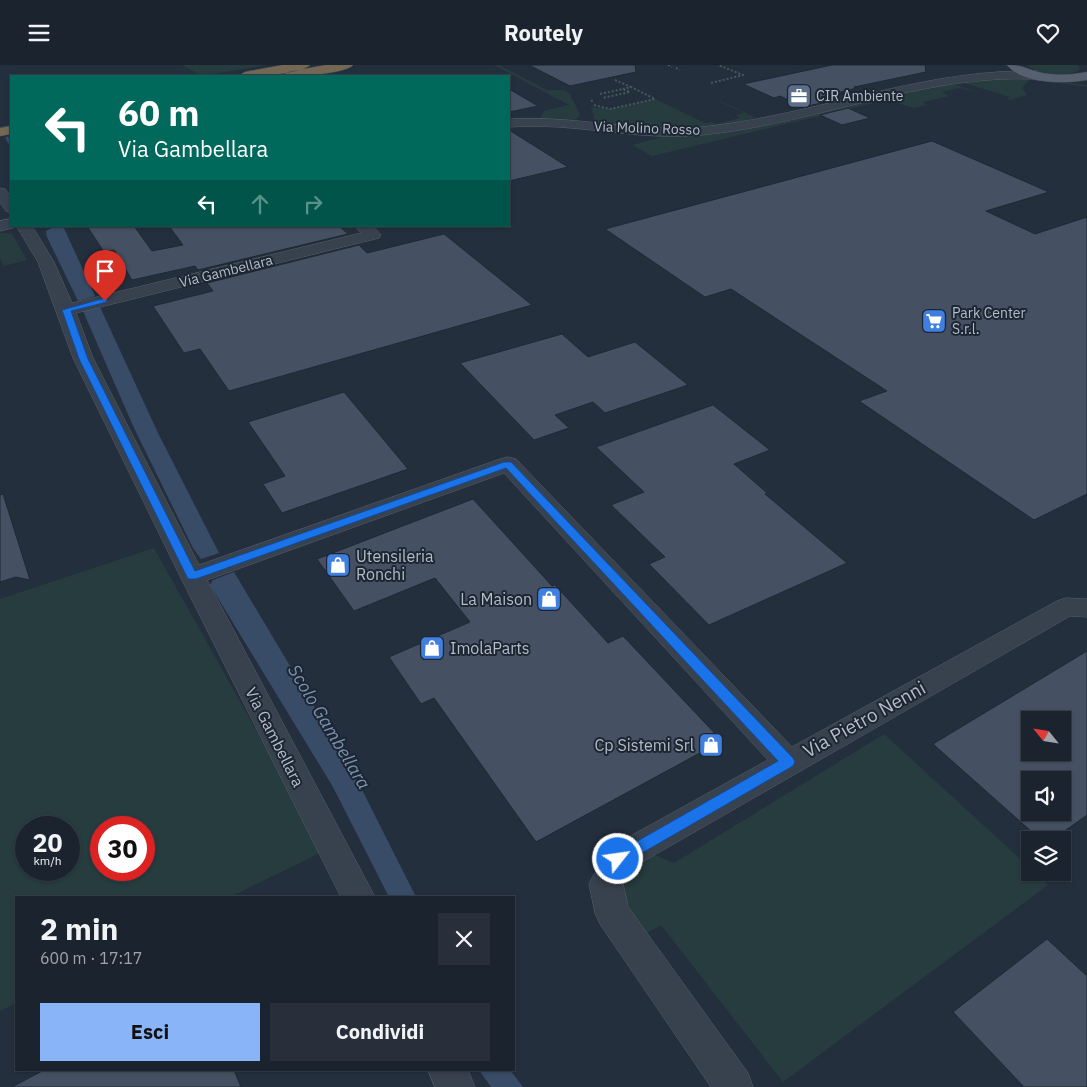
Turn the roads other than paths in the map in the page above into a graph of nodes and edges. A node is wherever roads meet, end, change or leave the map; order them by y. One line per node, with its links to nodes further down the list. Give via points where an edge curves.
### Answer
1 (304, 65): 5 (highway)
2 (346, 65): 6 (highway)
3 (1011, 65): 4 (street, Via Molino Rosso); 7 (main road)
4 (990, 74): 7 (street, Via Molino Rosso); 11 (street, Via Molino Rosso, via 920,85 698,131)
5 (250, 75)
6 (293, 75)
7 (1037, 75): 9 (main road)
8 (1087, 76): 9 (main road)
9 (1061, 78): 10 (main road)
10 (1087, 82)
11 (510, 123)
12 (0, 192): 13 (street)
13 (10, 207)
14 (25, 227): 16 (street, Via Gambellara, via 46,262)
15 (364, 227): 16 (street, Via Gambellara, via 373,235)
16 (66, 310): 17 (street, Via Gambellara, via 83,359)
17 (192, 576): 19 (street, via 508,464); 20 (street, Via Gambellara)
18 (1087, 608): 19 (street, Via Pietro Nenni, via 1066,607)
19 (788, 762): 23 (street, Via Pietro Nenni, via 618,859 606,884 612,913)
20 (357, 896)
21 (448, 1071): 22 (street)
22 (456, 1087)
23 (734, 1087)

